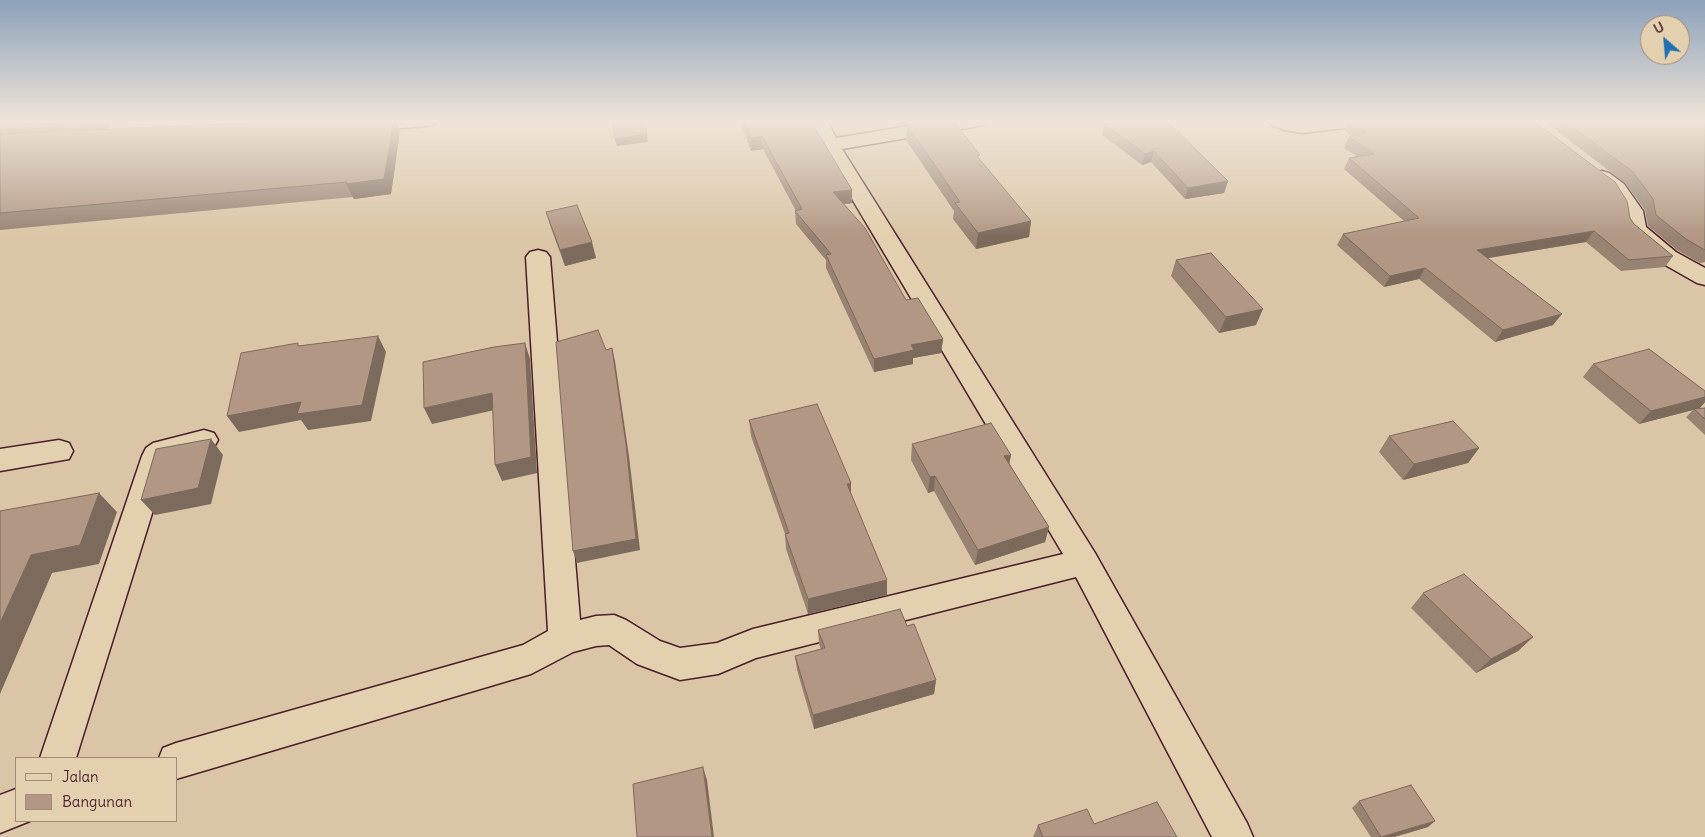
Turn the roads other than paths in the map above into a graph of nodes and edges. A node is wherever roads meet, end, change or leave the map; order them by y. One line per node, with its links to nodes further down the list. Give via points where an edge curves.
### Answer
1 (840, 159): 8 (street)
2 (1584, 163): 4 (street, via 1616,188 1632,211 1635,229 1668,257)
3 (538, 257): 9 (street)
4 (1705, 278)
5 (204, 440): 10 (street, via 163,451 156,456)
6 (59, 451): 7 (street)
7 (0, 460)
8 (1084, 562): 9 (street, via 753,644 708,660 680,664 650,653 614,630); 14 (street)
9 (565, 639): 11 (street, via 531,658)
10 (58, 757)
11 (178, 760)
12 (15, 808): 13 (street)
13 (0, 814)
14 (1233, 837)

